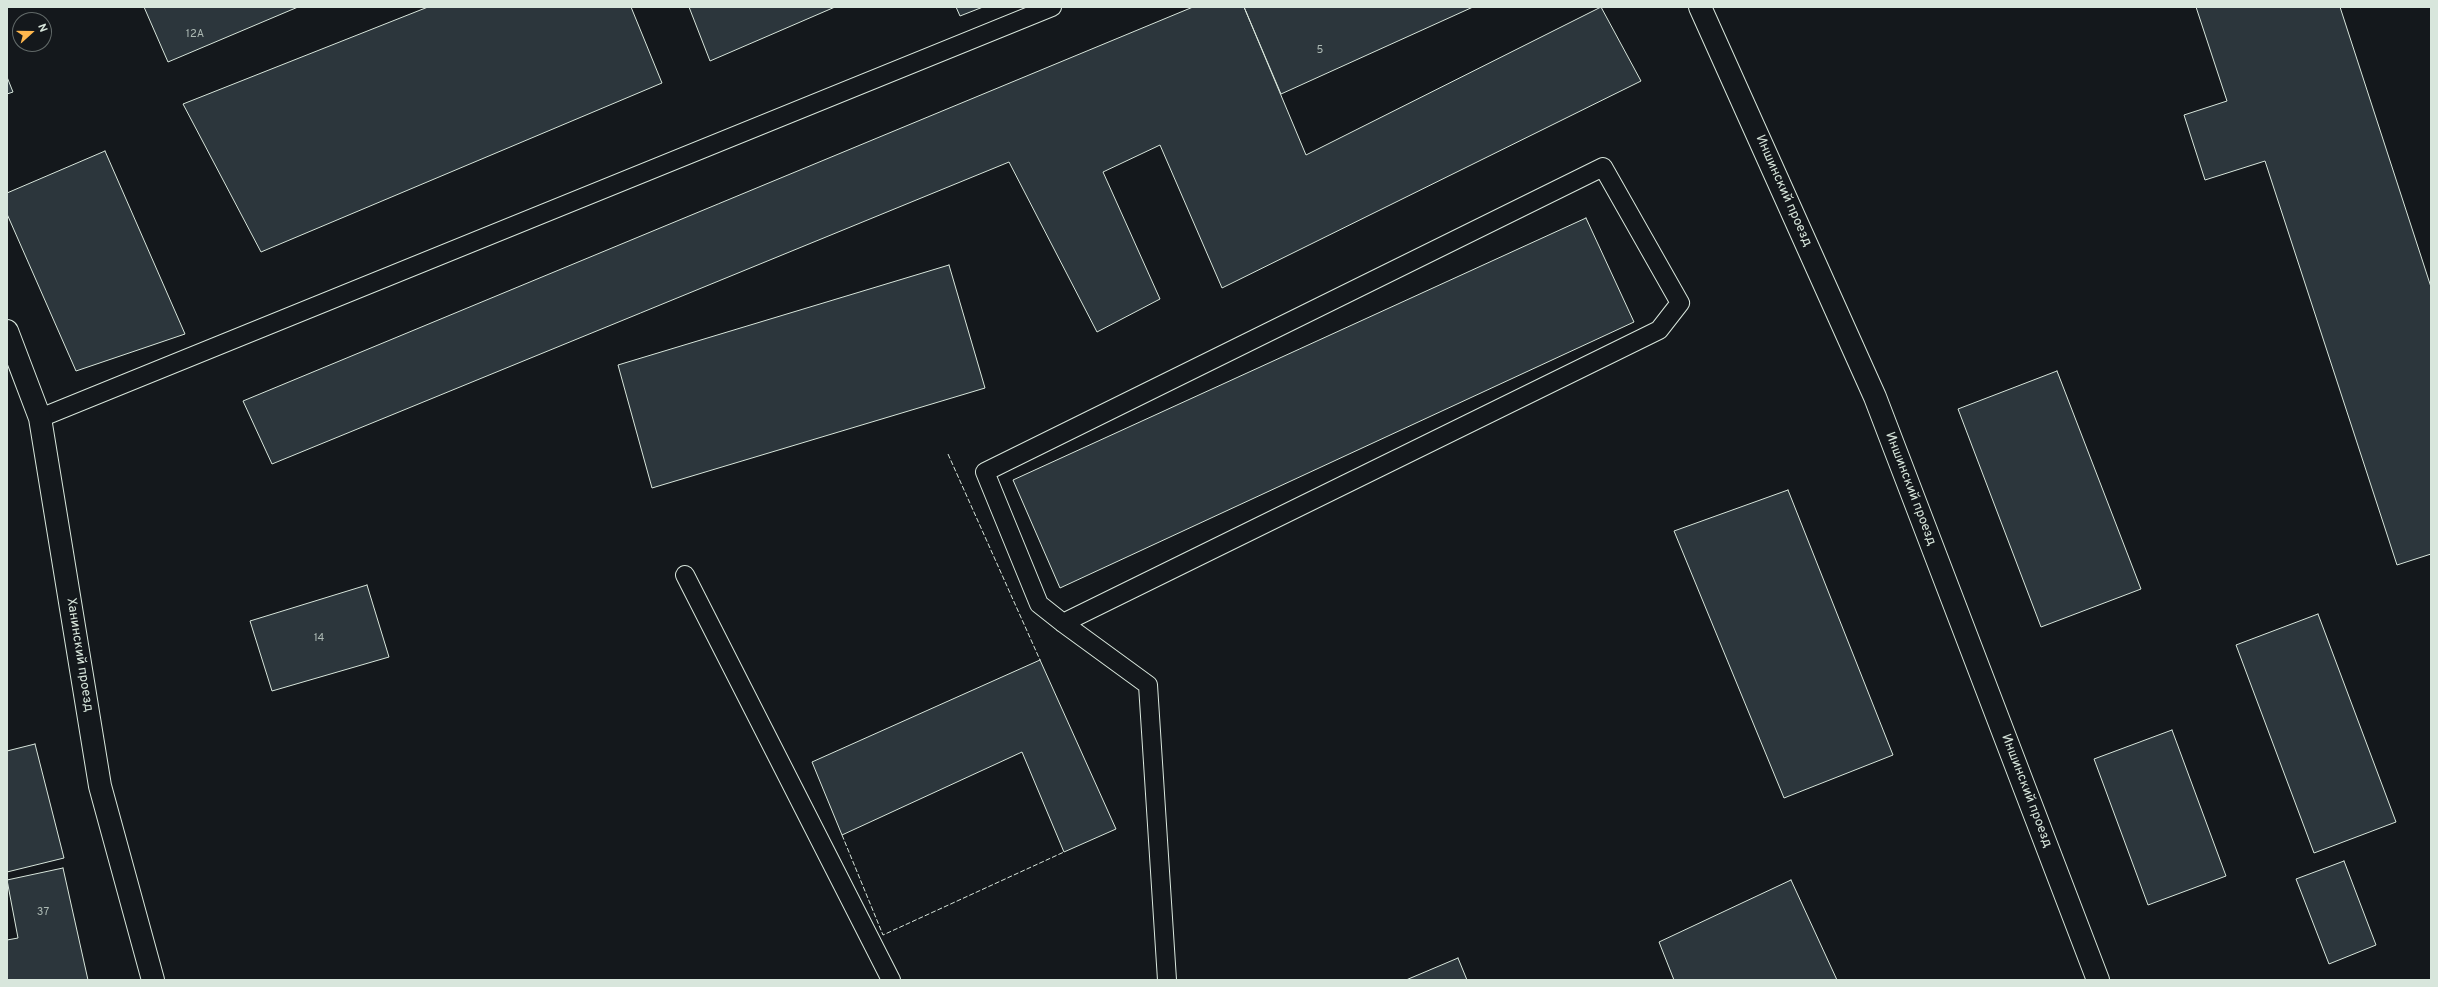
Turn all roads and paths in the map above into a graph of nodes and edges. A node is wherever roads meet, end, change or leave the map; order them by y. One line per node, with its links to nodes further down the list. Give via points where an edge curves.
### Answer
1 (1052, 7): 4 (lane)
2 (1700, 7): 10 (street, Иншинский проезд, via 1875,397)
3 (7, 331): 4 (street, Ханинский проезд)
4 (40, 418): 7 (street, Ханинский проезд, via 100,786)
5 (685, 575): 8 (lane)
6 (1063, 623): 6 (lane, via 1039,604 985,472 1603,167 1680,303 1659,330); 9 (lane, via 1148,685)
7 (153, 980)
8 (891, 980)
9 (1167, 980)
10 (2098, 980)

